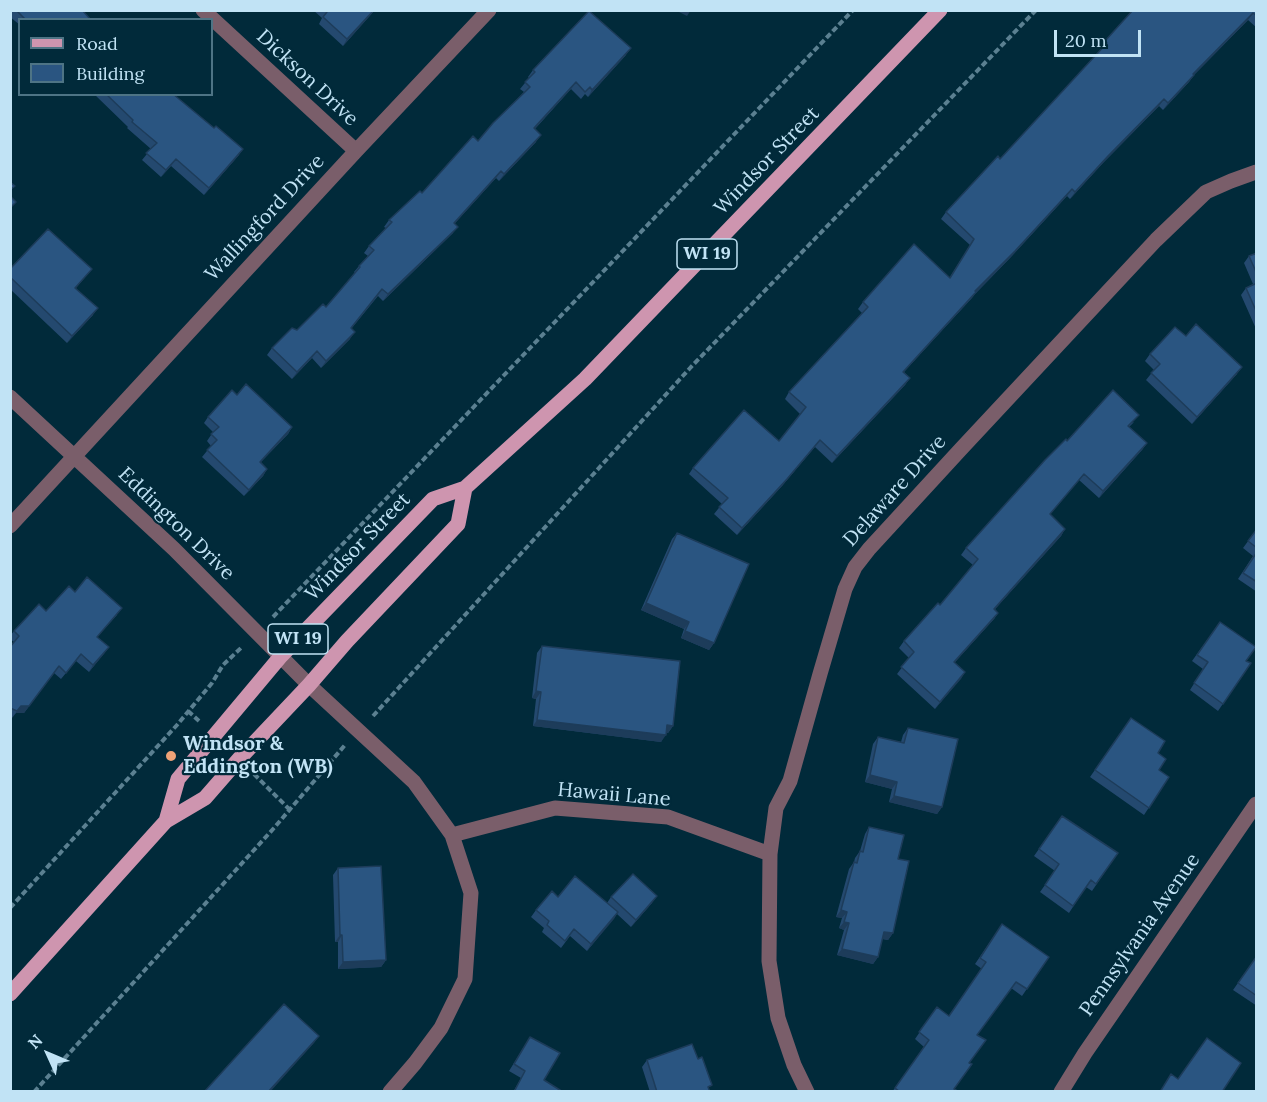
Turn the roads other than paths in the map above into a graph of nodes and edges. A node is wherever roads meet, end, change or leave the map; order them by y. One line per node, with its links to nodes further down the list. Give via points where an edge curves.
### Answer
1 (489, 10): 4 (street, Wallingford Drive)
2 (940, 10): 8 (main road, Windsor Street / WI 19, via 585,380)
3 (213, 19): 4 (street, Dickson Drive)
4 (356, 152): 7 (street, Wallingford Drive)
5 (1257, 172): 15 (street, Delaware Drive, via 1206,192 1156,240 855,567 845,589 790,782 776,808)
6 (10, 397): 7 (street, Eddington Drive)
7 (74, 456): 9 (street, Wallingford Drive); 10 (street, Eddington Drive)
8 (465, 488): 10 (main road, Windsor Street / WI 19, via 433,499); 11 (main road, Windsor Street / WI 19, via 458,524)
9 (10, 526)
10 (281, 656): 11 (street, Eddington Drive); 13 (main road, Windsor Street / WI 19, via 178,779)
11 (309, 685): 13 (main road, Windsor Street / WI 19, via 205,798); 14 (street, Eddington Drive, via 414,782)
12 (1257, 804): 19 (street, Pennsylvania Avenue)
13 (166, 822): 16 (main road, Windsor Street / WI 19)
14 (452, 835): 15 (street, Hawaii Lane, via 555,808 668,817); 17 (street, Eddington Drive, via 471,893 465,979 441,1028)
15 (770, 854): 18 (street, Delaware Drive, via 769,961 778,1018)
16 (10, 994)
17 (390, 1092)
18 (807, 1092)
19 (1061, 1092)

